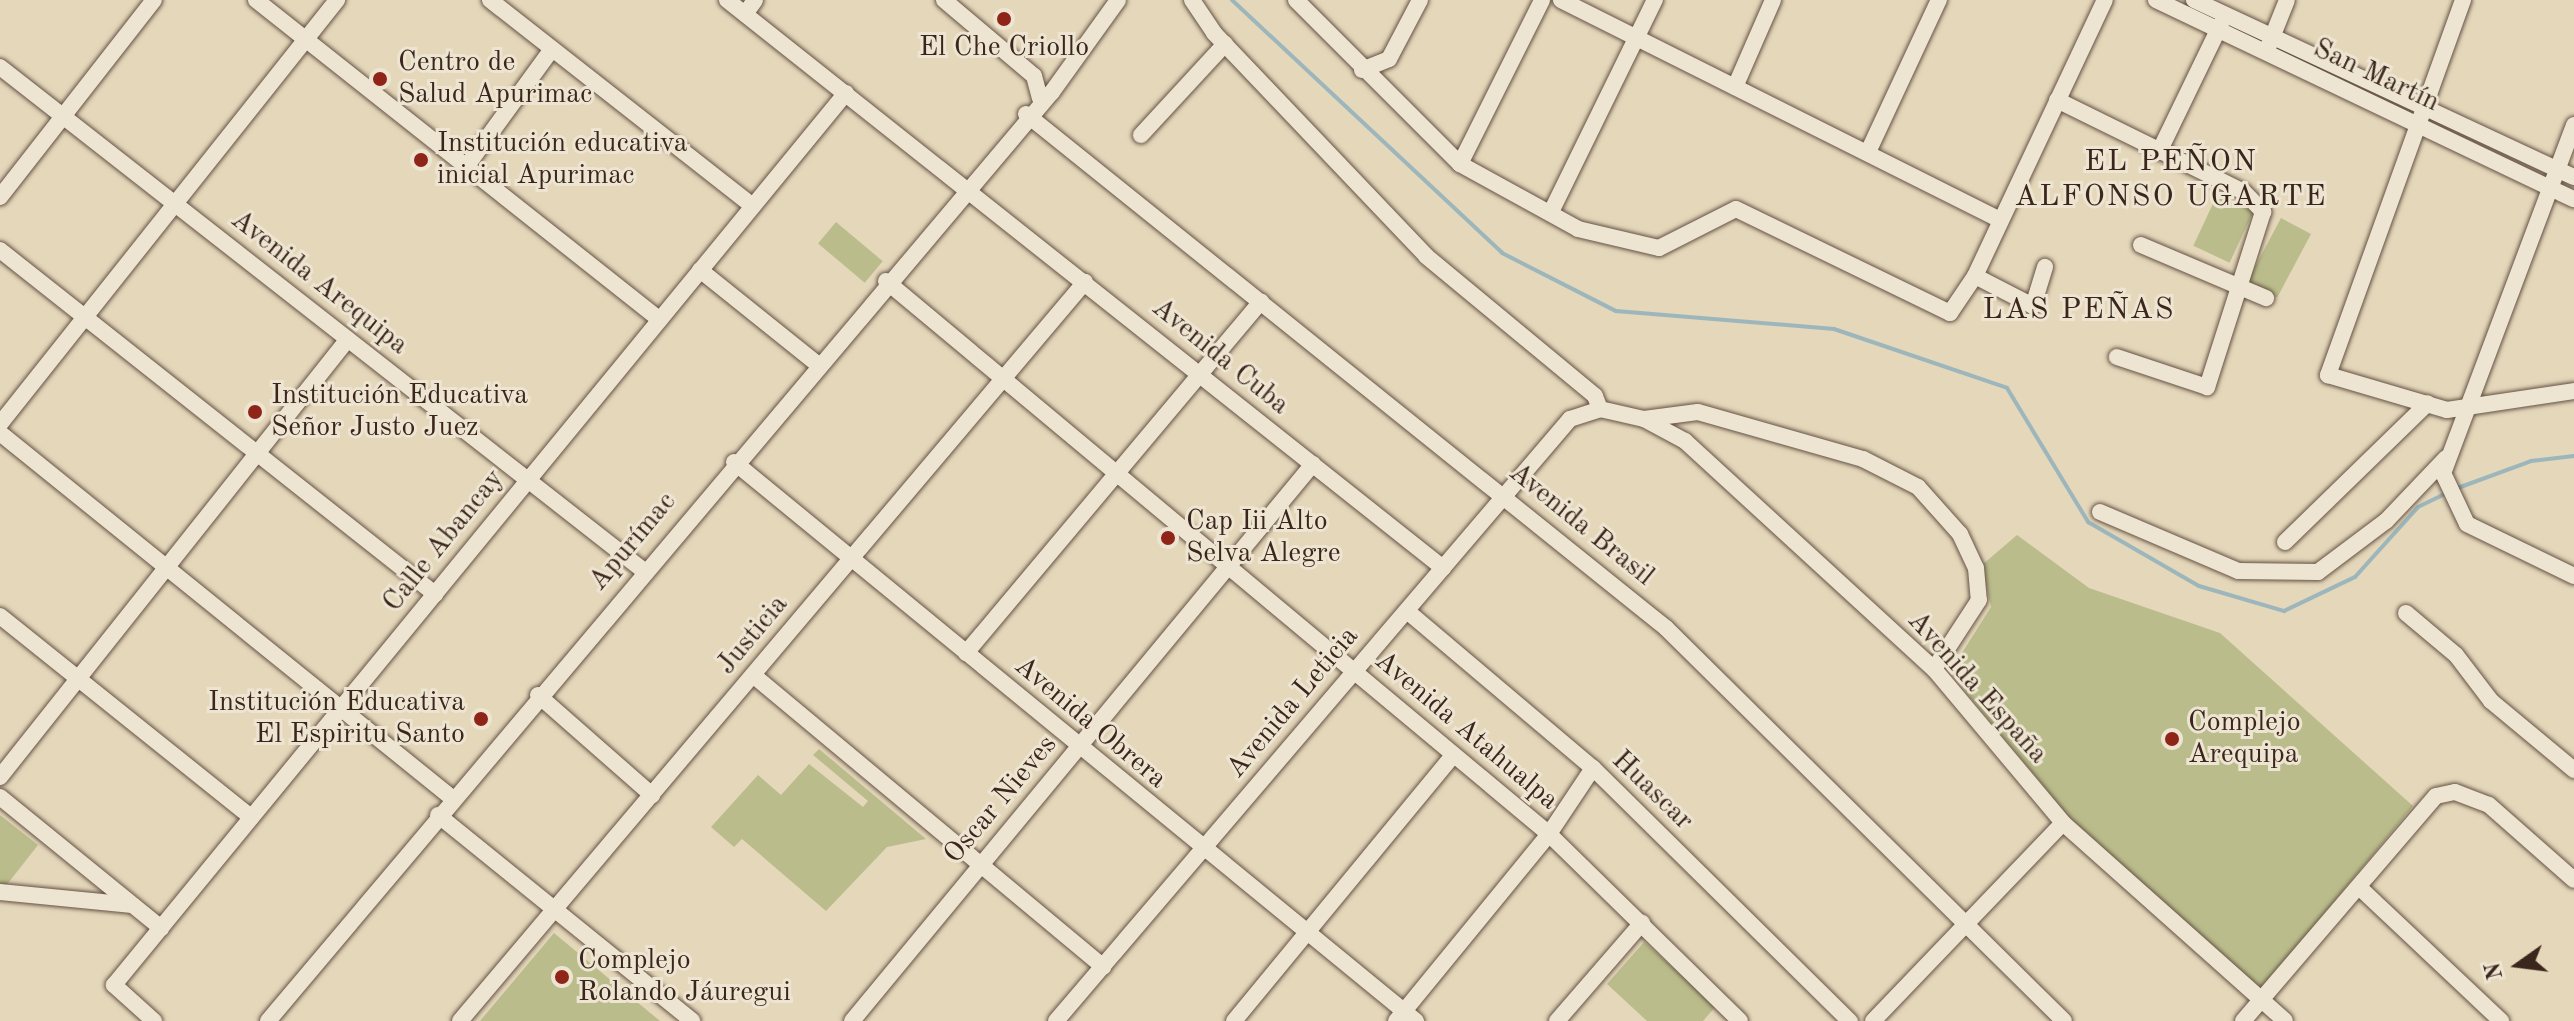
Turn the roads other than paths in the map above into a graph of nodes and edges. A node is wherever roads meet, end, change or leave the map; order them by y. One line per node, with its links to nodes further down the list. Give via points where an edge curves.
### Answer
1 (154, 0): 38 (street)
2 (256, 0): 26 (street)
3 (337, 0): 26 (street)
4 (490, 0): 28 (street)
5 (727, 0): 22 (street, Avenida Cuba)
6 (755, 0): 22 (street)
7 (944, 0): 34 (street, via 1034,76)
8 (1118, 0): 34 (street, Apurímac)
9 (1192, 0): 27 (street)
10 (1296, 0): 31 (street)
11 (1420, 0): 31 (street, via 1389,59)
12 (1542, 0): 44 (street)
13 (1561, 0): 25 (street)
14 (1655, 0): 25 (street)
15 (1773, 0): 32 (street)
16 (1939, 0): 42 (street)
17 (2105, 0): 35 (street)
18 (2156, 0): 23 (street, San Martín)
19 (2194, 0): 23 (street, San Martín)
20 (2287, 0): 24 (street)
21 (2463, 0): 36 (street)
22 (745, 14): 33 (street, Avenida Cuba)
23 (2222, 23): 24 (street, San Martín); 29 (street, San Martín); 43 (street)
24 (2272, 37): 29 (street); 36 (street, San Martín)
25 (1638, 38): 32 (street); 54 (street)
26 (306, 39): 45 (street); 52 (street)
27 (1225, 44): 41 (street); 75 (street, via 1426,256 1595,396)
28 (552, 49): 45 (street); 53 (street)
29 (2266, 54): 39 (street, San Martín)
30 (0, 67): 38 (street, Avenida Arequipa)
31 (1362, 70): 44 (street)
32 (1735, 87): 42 (street)
33 (846, 93): 48 (street, Avenida Cuba); 53 (street, Calle Abancay)
34 (1040, 98): 37 (street, Apurímac)
35 (2057, 100): 43 (street); 55 (street)
36 (2426, 108): 39 (street); 46 (street, San Martín)
37 (1026, 114): 48 (street, Apurímac); 65 (street, Avenida Brasil)
38 (63, 116): 50 (street); 52 (street, Avenida Arequipa)
39 (2421, 125): 49 (street, San Martín); 74 (street, via 2328,375)
40 (2574, 125): 46 (street)
41 (1141, 135)
42 (1868, 152): 55 (street)
43 (2159, 152): 63 (street, via 2259,201 2263,212)
44 (1460, 164): 54 (street)
45 (466, 167): 67 (street)
46 (2557, 169): 47 (street, San Martín); 49 (street)
47 (2574, 177)
48 (965, 187): 61 (street, Apurímac); 62 (street, Avenida Cuba)
49 (2550, 188): 51 (street, San Martín); 76 (street)
50 (0, 197)
51 (2574, 199)
52 (175, 204): 66 (street); 68 (street, Avenida Arequipa)
53 (753, 206): 59 (street, Calle Abancay)
54 (1551, 212): 60 (street, via 1578,229 1659,248 1736,209 1950,313)
55 (2000, 220): 60 (street)
56 (2141, 245): 63 (street)
57 (0, 250): 66 (street)
58 (2045, 267): 60 (street, via 2033,306)
59 (700, 270): 67 (street, Calle Abancay); 70 (street)
60 (1975, 276)
61 (886, 281): 70 (street, Apurímac); 72 (street, Avenida Atahualpa)
62 (1085, 282): 71 (street, Avenida Cuba); 72 (street, Justicia)
63 (2233, 286): 64 (street); 69 (street, via 2207,387)
64 (2266, 298)
65 (1261, 301): 71 (street); 88 (street, Avenida Brasil)
66 (85, 317): 79 (street); 82 (street)
67 (660, 320): 87 (street, Calle Abancay)
68 (348, 339): 82 (street); 87 (street, Avenida Arequipa)
69 (2117, 357)
70 (816, 363): 84 (street, Apurímac)
71 (1200, 374): 85 (street, Avenida Cuba); 86 (street)
72 (1003, 379): 86 (street, Avenida Atahualpa); 91 (street, Justicia)
73 (2574, 391): 76 (street)
74 (2428, 403): 76 (street); 90 (street)
75 (1600, 409): 78 (street, Avenida España); 88 (street, Avenida Leticia, via 1570,419)
76 (2462, 409): 83 (street)
77 (1698, 412): 78 (street); 81 (street); 102 (street, via 1893,471 1946,513 1976,568 1979,600)
78 (1644, 419): 81 (street, Avenida España)
79 (0, 424)
80 (0, 433): 93 (street)
81 (1685, 441): 102 (street, Avenida España)
82 (257, 454): 93 (street); 97 (street)
83 (2446, 458): 89 (street, via 2346,557 2318,572 2238,571); 96 (street, via 2444,487 2453,506 2479,534)
84 (734, 462): 91 (street, Avenida Obrera); 95 (street, Apurímac)
85 (1313, 464): 92 (street, Oscar Nieves); 94 (street, Avenida Cuba)
86 (1116, 474): 92 (street, Avenida Atahualpa); 101 (street)
87 (528, 480): 95 (street, Avenida Arequipa); 97 (street, Calle Abancay)
88 (1505, 495): 94 (street, Avenida Leticia); 130 (street, Avenida Brasil, via 1666,628)
89 (2100, 512)
90 (2285, 542)
91 (851, 559): 101 (street, Avenida Obrera); 104 (street, Justicia)
92 (1228, 567): 103 (street, Avenida Atahualpa); 109 (street, Oscar Nieves)
93 (166, 568): 105 (street); 108 (street)
94 (1443, 568): 98 (street, Avenida Leticia)
95 (643, 570): 107 (street, Apurímac)
96 (2574, 576)
97 (435, 594): 108 (street, Calle Abancay)
98 (1407, 611): 103 (street, Avenida Leticia); 112 (street, Huascar)
99 (2406, 613): 106 (street)
100 (0, 616): 105 (street)
101 (966, 653): 109 (street, Avenida Obrera)
102 (1934, 669): 120 (street, Avenida España)
103 (1354, 672): 110 (street, Avenida Atahualpa); 122 (street, Avenida Leticia)
104 (753, 675): 115 (street, Justicia); 123 (street)
105 (79, 679): 114 (street); 119 (street)
106 (2488, 692): 111 (street); 113 (street)
107 (538, 695): 115 (street); 117 (street, Apurímac)
108 (341, 709): 117 (street); 119 (street, Calle Abancay)
109 (1079, 747): 122 (street, Avenida Obrera); 123 (street, Oscar Nieves)
110 (1453, 755): 121 (street, Avenida Atahualpa); 132 (street)
111 (2574, 756)
112 (1593, 768): 121 (street); 146 (street, Huascar)
113 (2574, 770)
114 (0, 777)
115 (652, 795): 128 (street, Justicia)
116 (0, 797): 127 (street)
117 (452, 798): 118 (street, Apurímac)
118 (438, 815): 128 (street); 138 (street, Apurímac)
119 (251, 817): 131 (street, Calle Abancay)
120 (2063, 823): 130 (street); 134 (street, Avenida España)
121 (1549, 834): 129 (street, Avenida Atahualpa); 136 (street)
122 (1203, 849): 132 (street, Avenida Obrera); 133 (street, Avenida Leticia)
123 (981, 865): 133 (street); 141 (street, Oscar Nieves)
124 (2571, 872): 125 (street, via 2489,805 2455,792 2417,812)
125 (2360, 888): 134 (street); 151 (street)
126 (0, 892): 127 (street)
127 (134, 905): 131 (street)
128 (555, 910): 139 (street, Justicia); 140 (street)
129 (1642, 923): 135 (street, Avenida Atahualpa); 144 (street)
130 (1966, 925): 147 (street); 148 (street, Avenida Brasil)
131 (161, 928): 137 (street, Calle Abancay, via 114,985)
132 (1307, 933): 136 (street, Avenida Obrera); 143 (street)
133 (1103, 967): 142 (street, Avenida Leticia)
134 (2263, 1000): 149 (street); 150 (street, Avenida España)
135 (1736, 1014): 145 (street)
136 (1405, 1018)
137 (154, 1021)
138 (268, 1021)
139 (460, 1021)
140 (692, 1021)
141 (852, 1021)
142 (1056, 1021)
143 (1234, 1021)
144 (1557, 1021)
145 (1719, 1021)
146 (1850, 1021)
147 (1873, 1021)
148 (2064, 1021)
149 (2243, 1021)
150 (2285, 1021)
151 (2501, 1021)

